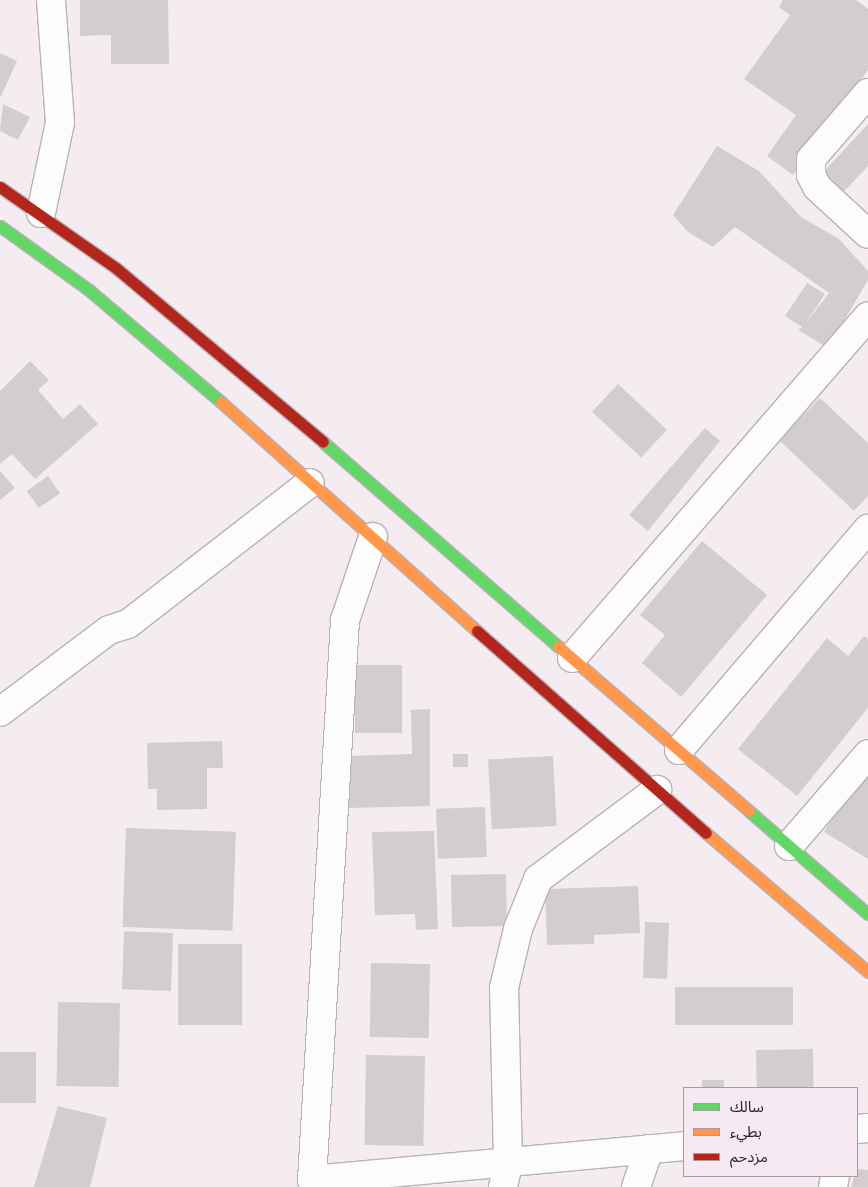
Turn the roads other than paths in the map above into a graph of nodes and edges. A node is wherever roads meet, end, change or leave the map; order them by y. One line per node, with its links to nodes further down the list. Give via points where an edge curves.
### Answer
1 (52, 0): 4 (street, via 60,123)
2 (868, 93): 6 (street, via 811,159 811,175 817,187)
3 (0, 187): 4 (main road)
4 (41, 213): 11 (main road, via 116,268 242,373)
5 (0, 226): 8 (main road, via 89,290)
6 (868, 234)
7 (868, 316): 11 (street)
8 (310, 483): 10 (main road); 12 (street, via 128,624 109,630)
9 (868, 530): 13 (street)
10 (373, 537): 15 (main road); 22 (street, via 346,620)
11 (572, 658): 13 (main road)
12 (0, 712)
13 (678, 750): 16 (main road)
14 (868, 754): 16 (street)
15 (656, 790): 18 (main road); 21 (street, via 538,880 518,929 504,988)
16 (790, 846): 17 (main road)
17 (868, 914)
18 (868, 972)
19 (683, 1146): 20 (street)
20 (649, 1149): 21 (street); 23 (street)
21 (506, 1175): 22 (street)
22 (312, 1183)
23 (636, 1187)

